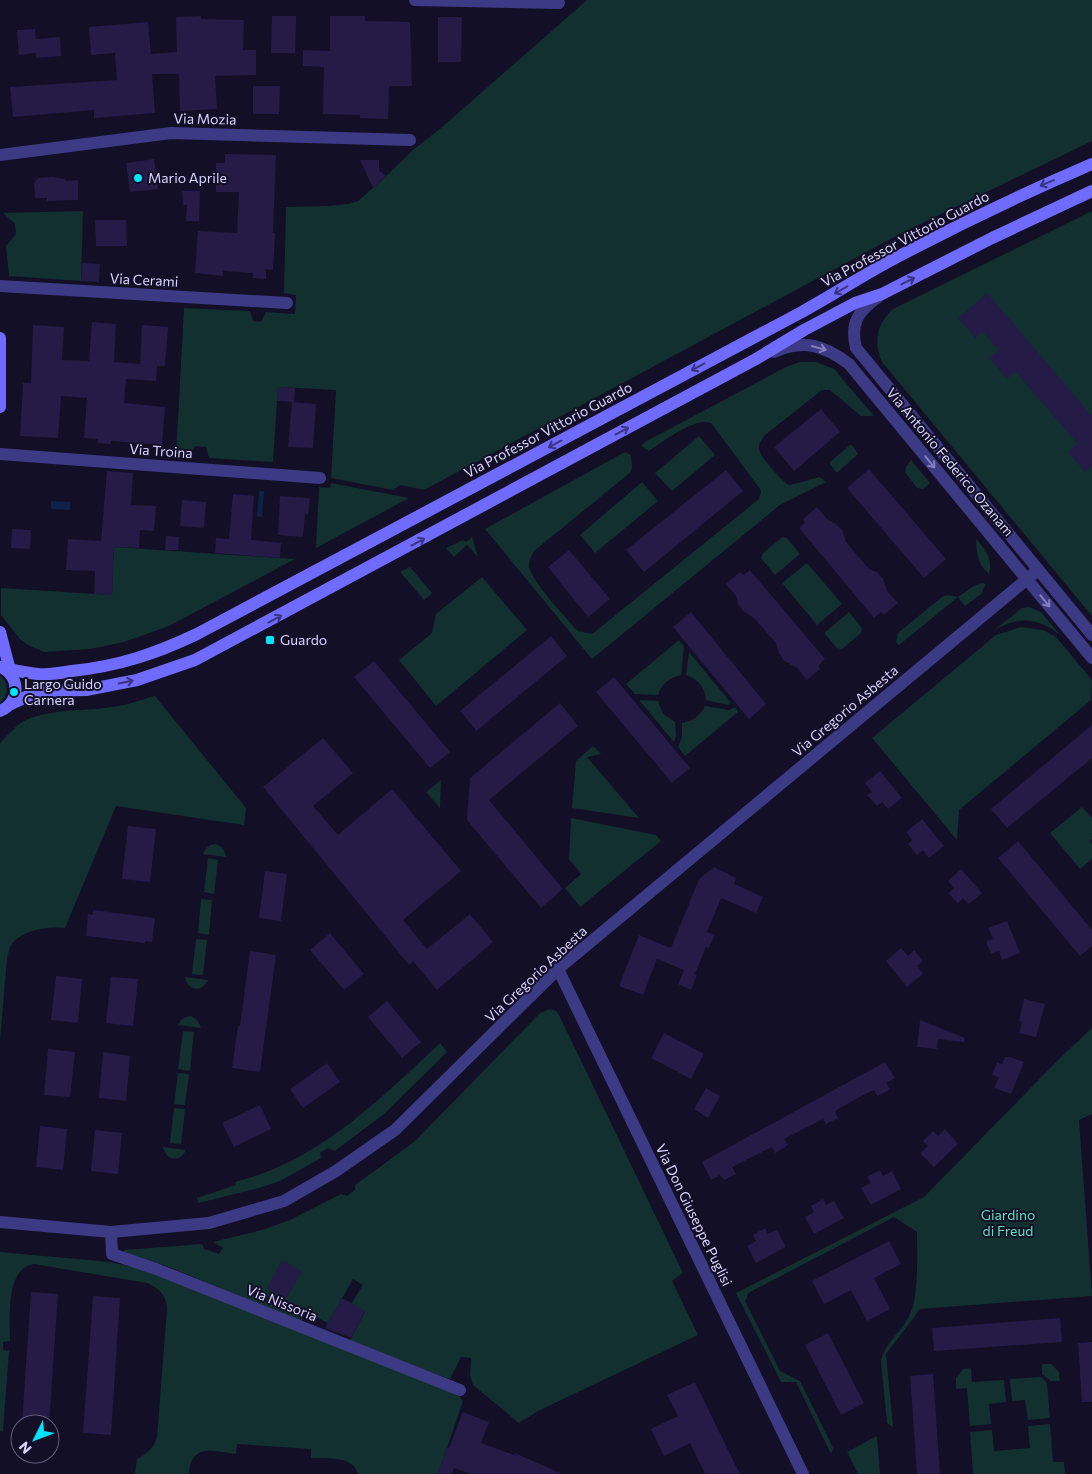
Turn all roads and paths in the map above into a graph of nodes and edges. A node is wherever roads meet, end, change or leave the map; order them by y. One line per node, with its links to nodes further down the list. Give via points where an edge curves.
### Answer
1 (415, 0): 2 (street)
2 (558, 3)
3 (410, 140): 4 (street, Via Mozia, via 170,133)
4 (0, 155)
5 (1092, 164): 21 (street, Via Professor Vittorio Guardo, one-way to 21, via 1038,186 944,233 179,643 146,656 92,669 38,674)
6 (1092, 191): 8 (street, one-way to 6)
7 (0, 286): 9 (street, Via Cerami)
8 (882, 294): 11 (street, via 825,319); 16 (street, Via Antonio Federico Ozanam, via 865,306 857,317 854,329 856,348)
9 (287, 303)
10 (0, 338): 12 (street)
11 (756, 360): 17 (street, Via Antonio Federico Ozanam, one-way to 17, via 788,346 803,344 820,347 849,364); 22 (street, one-way to 11, via 44,691 86,690 137,680 195,660)
12 (0, 364): 13 (street)
13 (0, 407)
14 (0, 454): 15 (street, Via Troina)
15 (320, 478)
16 (1038, 570): 17 (street, Via Gregorio Asbesta); 19 (street, Via Antonio Federico Ozanam)
17 (1027, 579): 20 (street, Via Antonio Federico Ozanam, one-way to 20); 23 (street, Via Gregorio Asbesta)
18 (0, 632): 21 (street)
19 (1092, 635)
20 (1092, 658)
21 (6, 670): 22 (street, via 15,682 16,694)
22 (3, 710)
23 (558, 969): 25 (street, Via Gregorio Asbesta, via 395,1130 336,1171 284,1201 209,1223); 27 (street, Via Don Giuseppe Puglisi)
24 (0, 1222): 25 (street, Via Gregorio Asbesta)
25 (111, 1232): 26 (street, Via Nissoria, via 112,1254)
26 (460, 1390)
27 (803, 1474)

